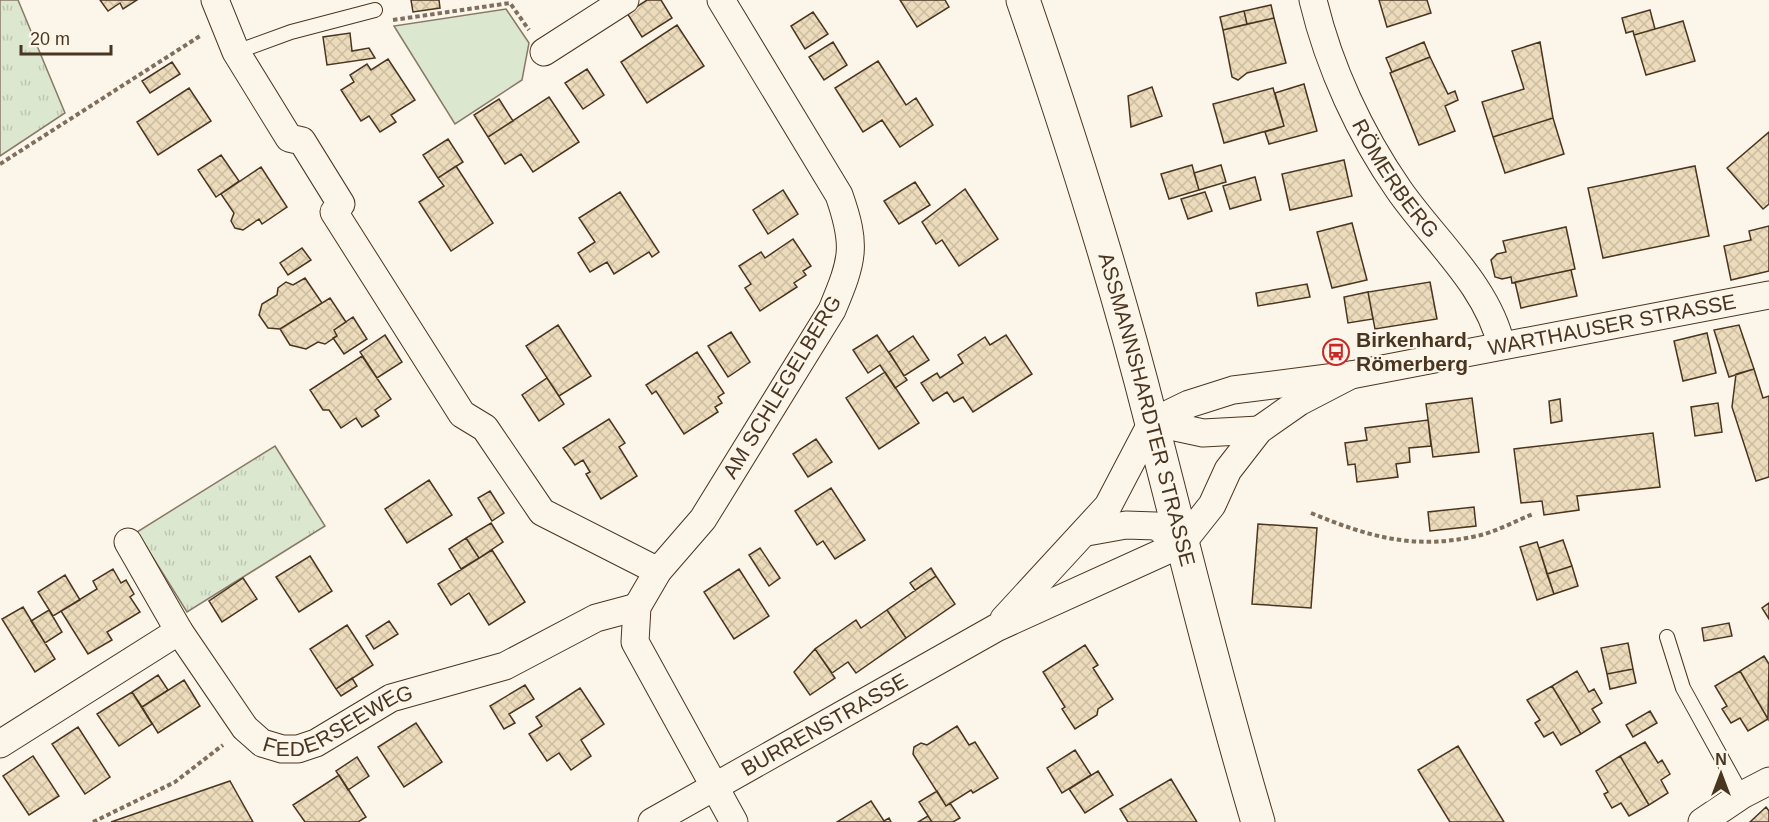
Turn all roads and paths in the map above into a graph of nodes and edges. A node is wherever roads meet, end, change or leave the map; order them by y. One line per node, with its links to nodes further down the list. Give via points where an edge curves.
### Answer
1 (625, 0): 8 (street)
2 (721, 0): 20 (street, AM SCHLEGELBERG, via 838,195 850,227 851,250 847,274 832,310 703,519)
3 (1023, 0): 13 (main road, ASSMANNSHARDTER STRASSE, via 1083,185)
4 (1313, 0): 11 (street, RÖMERBERG, via 1334,67 1369,140 1398,190 1491,315)
5 (219, 10): 7 (street); 9 (path)
6 (375, 10): 7 (lane, via 291,32); 8 (path, via 389,20 510,3)
7 (236, 52): 20 (street, via 289,138 302,141 341,204 334,212 462,414 485,428 542,512)
8 (544, 52)
9 (0, 164)
10 (1769, 295): 11 (street, WARTHAUSER STRASSE)
11 (1501, 345): 12 (street, WARTHAUSER STRASSE)
12 (1351, 375): 13 (street, WARTHAUSER STRASSE, via 1233,390 1189,404); 14 (street, WARTHAUSER STRASSE, via 1299,402)
13 (1152, 422): 14 (street, via 1203,433); 17 (street, BURRENSTRASSE, via 1108,506); 19 (main road, ASSMANNSHARDTER STRASSE)
14 (1259, 430): 19 (street, WARTHAUSER STRASSE, via 1228,470 1212,505)
15 (1311, 513): 16 (path, via 1356,532 1419,544 1478,536)
16 (1533, 514)
17 (1087, 532): 19 (street, via 1125,525 1156,526); 22 (street, BURRENSTRASSE)
18 (128, 542): 23 (street, FEDERSEEWEG)
19 (1181, 544): 22 (street, BURRENSTRASSE); 33 (main road, ASSMANNSHARDTER STRASSE)
20 (658, 571): 21 (street, AM SCHLEGELBERG)
21 (637, 607): 25 (street, FEDERSEEWEG, via 596,618 505,666 391,698 316,743 298,749 262,743); 28 (street, AM SCHLEGELBERG, via 635,642)
22 (996, 628): 28 (street, BURRENSTRASSE)
23 (179, 631): 25 (street, FEDERSEEWEG); 26 (street)
24 (1667, 637): 29 (lane, via 1683,688)
25 (245, 728): 30 (path, via 175,782)
26 (0, 744)
27 (1769, 781): 29 (street)
28 (714, 785): 31 (street, BURRENSTRASSE); 32 (street, AM SCHLEGELBERG)
29 (1742, 795): 34 (street)
30 (93, 822)
31 (652, 822)
32 (734, 822)
33 (1258, 822)
34 (1702, 822)

